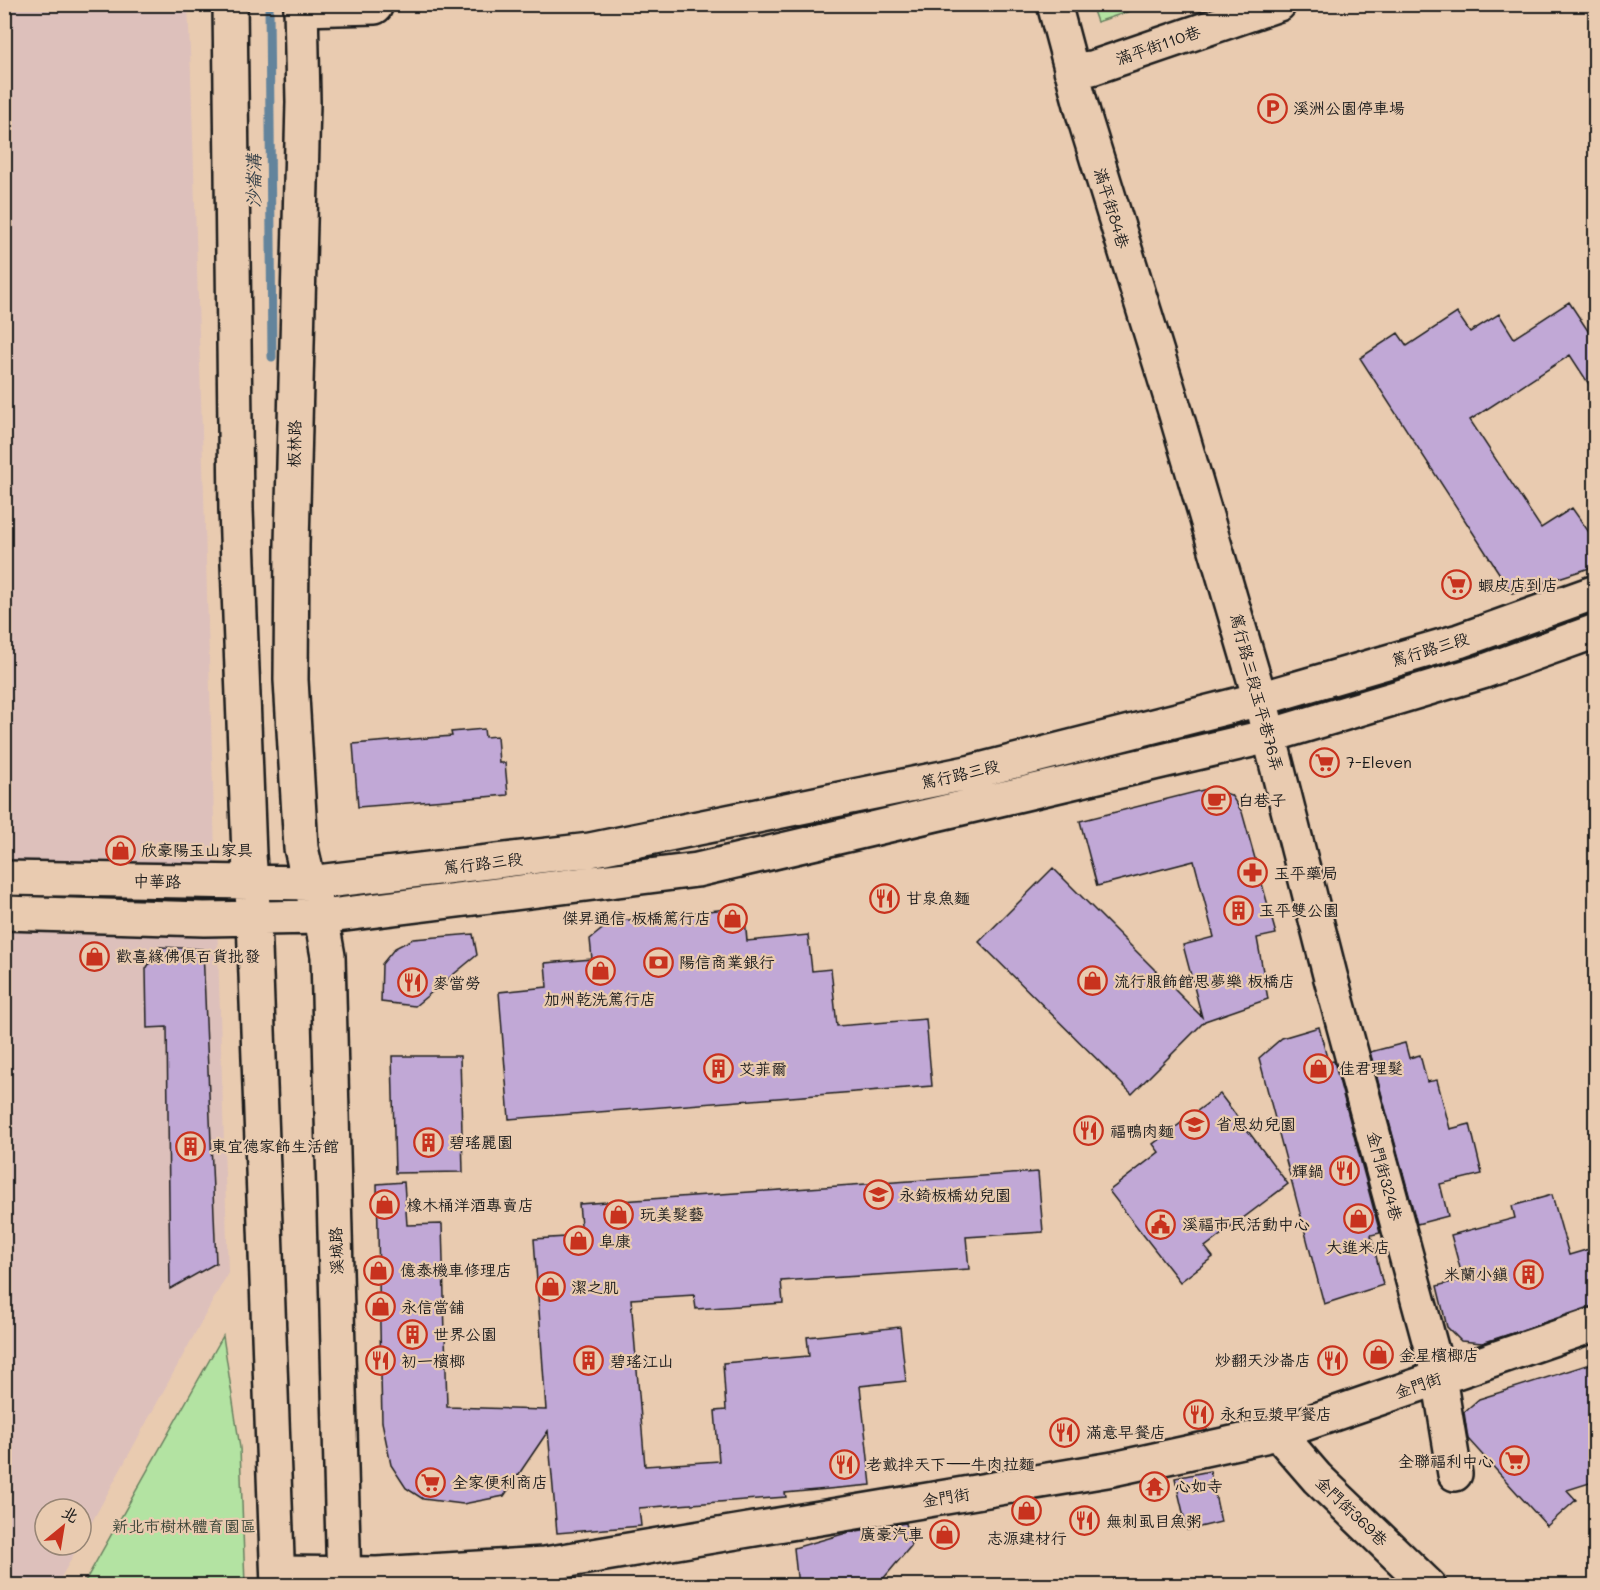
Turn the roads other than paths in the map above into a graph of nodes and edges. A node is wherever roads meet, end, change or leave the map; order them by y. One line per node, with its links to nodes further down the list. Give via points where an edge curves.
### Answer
1 (230, 4): 13 (street, via 236,510)
2 (1054, 4): 6 (street, 滿平街84巷)
3 (1279, 4): 6 (street, 滿平街110巷, via 1092,68)
4 (301, 7): 5 (street); 14 (street, 板林路, via 303,102 291,680 301,848)
5 (375, 7)
6 (1071, 70): 7 (street, 滿平街84巷)
7 (1175, 411): 10 (street, 篤行路三段玉平巷76弄)
8 (1596, 592): 10 (street, 篤行路三段, via 1459,641)
9 (1596, 631): 11 (street, 篤行路三段, via 1482,672)
10 (1260, 699): 11 (street, 篤行路三段玉平巷76弄); 14 (street, 篤行路三段, via 972,772 590,850)
11 (1269, 736): 16 (street, 篤行路三段, via 697,870); 18 (street, 篤行路三段玉平巷76弄)
12 (4, 878): 13 (street, 中華路)
13 (253, 882): 14 (street, 中華路); 17 (street)
14 (309, 883): 16 (street, 板林路)
15 (4, 913): 17 (street)
16 (321, 917): 17 (street, 篤行路三段); 24 (street, 溪城路, via 328,956)
17 (254, 919): 23 (street)
18 (1330, 975): 20 (street, 金門街324巷)
19 (1596, 1324): 20 (street, 金門街)
20 (1439, 1377): 21 (street, 金門街); 22 (street, 金門街324巷)
21 (1278, 1433): 24 (street, 金門街, via 1113,1469 545,1564 377,1574); 25 (street, 金門街369巷, via 1317,1478)
22 (1455, 1474)
23 (278, 1579): 24 (street, 金門街)
24 (344, 1580)
25 (1429, 1586)

